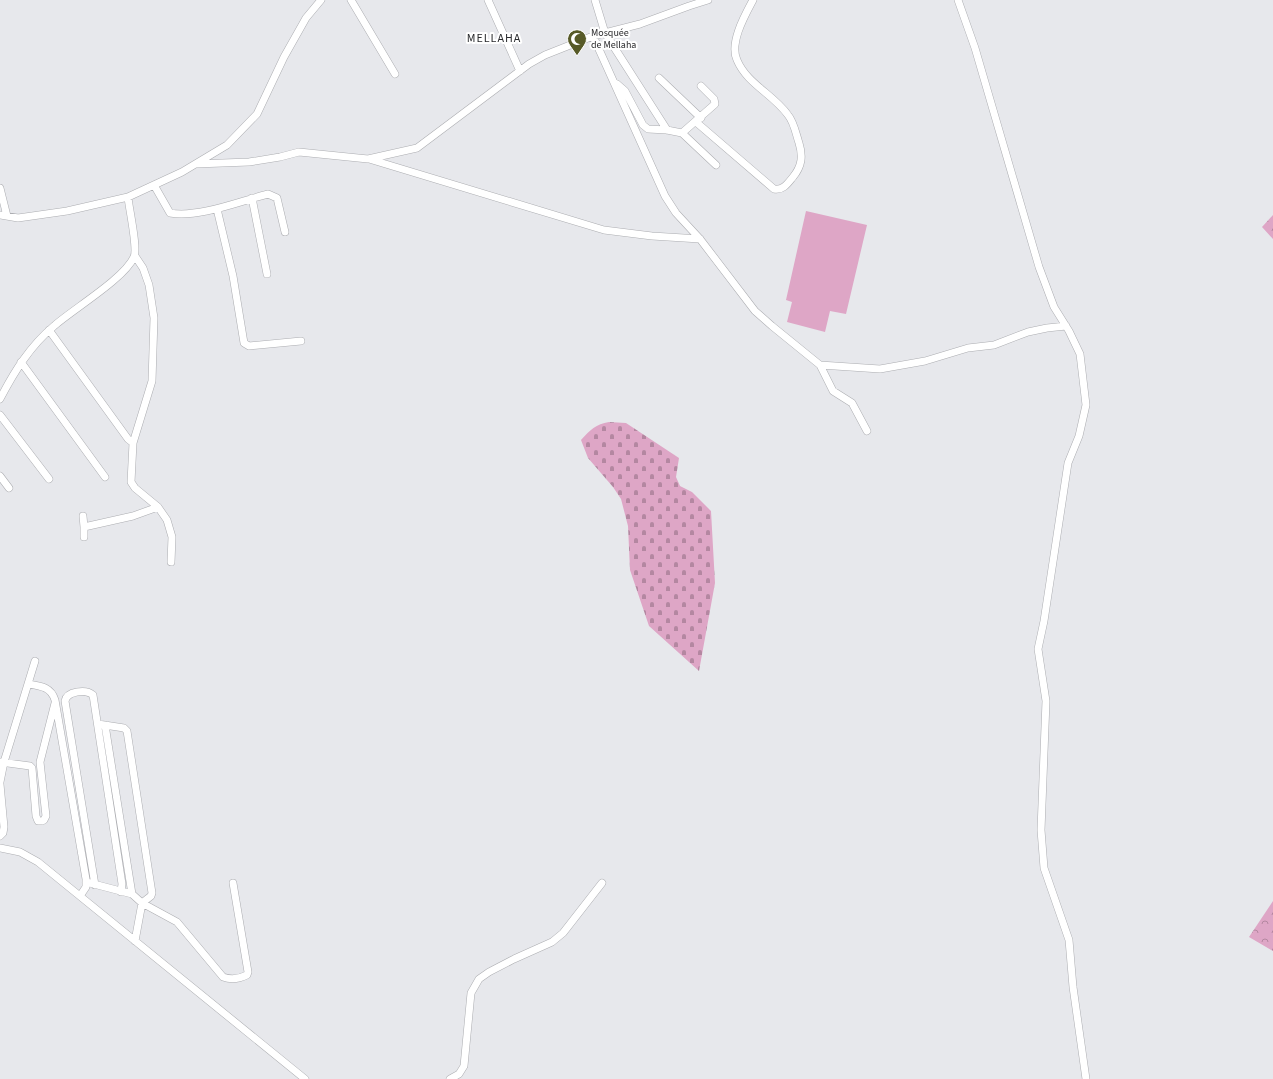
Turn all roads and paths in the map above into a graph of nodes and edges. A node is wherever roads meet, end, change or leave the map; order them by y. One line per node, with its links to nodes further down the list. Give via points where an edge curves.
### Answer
1 (321, 0): 19 (street, via 306,18 284,57 257,114 227,145)
2 (351, 0): 11 (street)
3 (488, 0): 10 (street)
4 (595, 0): 8 (street)
5 (708, 0): 8 (street, via 640,24)
6 (753, 0): 15 (street, via 738,32 735,45 736,59 748,77 781,107 792,121 801,150 799,170 783,188 774,188)
7 (958, 0): 31 (street, via 975,48 1039,268 1054,307)
8 (605, 33): 9 (street); 16 (street)
9 (593, 36): 10 (street, via 545,55); 13 (street)
10 (520, 71): 18 (street, via 417,148)
11 (395, 74)
12 (659, 78): 15 (street)
13 (614, 82): 16 (street, via 625,91 643,125 648,129); 28 (street, via 664,196 676,214)
14 (701, 86): 15 (street, via 714,99 715,104)
15 (698, 120): 17 (street)
16 (667, 130): 17 (street)
17 (682, 133): 20 (street)
18 (368, 159): 19 (street, via 298,152 248,162); 28 (street, via 604,230)
19 (196, 164): 21 (street)
20 (716, 165)
21 (154, 186): 23 (street); 25 (street, via 170,213)
22 (0, 188): 26 (street)
23 (128, 197): 26 (street, via 67,211 18,218); 29 (street)
24 (252, 198): 25 (street); 27 (street, via 268,194 277,198); 30 (street)
25 (217, 209): 33 (street, via 233,276 244,343 249,346)
26 (3, 216)
27 (285, 232)
28 (700, 239): 35 (street, via 755,311)
29 (135, 256): 32 (street, via 117,278); 41 (street, via 149,285 154,318 152,381)
30 (267, 274)
31 (1066, 326): 35 (street, via 1028,332 994,345 968,348 925,361 880,369); 70 (street, via 1080,354 1086,405 1079,436 1068,463 1038,648 1046,701 1041,830 1044,868 1069,940)
32 (49, 330): 34 (street); 41 (street)
33 (300, 341)
34 (21, 362): 36 (street); 43 (street)
35 (820, 365): 40 (street, via 833,391 852,403)
36 (6, 387): 37 (street); 38 (street)
37 (0, 393)
38 (0, 399)
39 (0, 415): 44 (street)
40 (867, 431)
41 (133, 443): 46 (street, via 131,482)
42 (0, 476): 45 (street)
43 (105, 477)
44 (49, 479)
45 (9, 488)
46 (158, 507): 48 (street); 50 (street, via 167,520 172,537)
47 (83, 516): 48 (street)
48 (84, 527): 49 (street)
49 (84, 538)
50 (171, 562)
51 (35, 661): 52 (street)
52 (28, 684): 53 (street, via 46,688); 55 (street)
53 (55, 700): 55 (street, via 40,762 46,816 44,820 38,821 36,816 32,768); 59 (street)
54 (101, 724): 62 (street, via 93,695 88,692 67,696 65,701); 63 (street); 64 (street); 66 (street, via 124,728 127,731 152,893)
55 (2, 762): 56 (street)
56 (0, 783): 57 (street, via 4,827)
57 (0, 836)
58 (0, 848): 65 (street, via 20,852 38,862)
59 (86, 882): 62 (street); 65 (street)
60 (233, 883): 66 (street, via 248,972 242,978 229,980 223,977 177,922)
61 (602, 883): 69 (street, via 563,933 552,942 514,959 480,979 471,993 464,1066 459,1074)
62 (95, 885): 63 (street)
63 (121, 892): 64 (street)
64 (132, 894): 66 (street)
65 (80, 896): 67 (street)
66 (142, 902): 67 (street)
67 (135, 941): 68 (street)
68 (305, 1079)
69 (450, 1079)
70 (1086, 1079)

